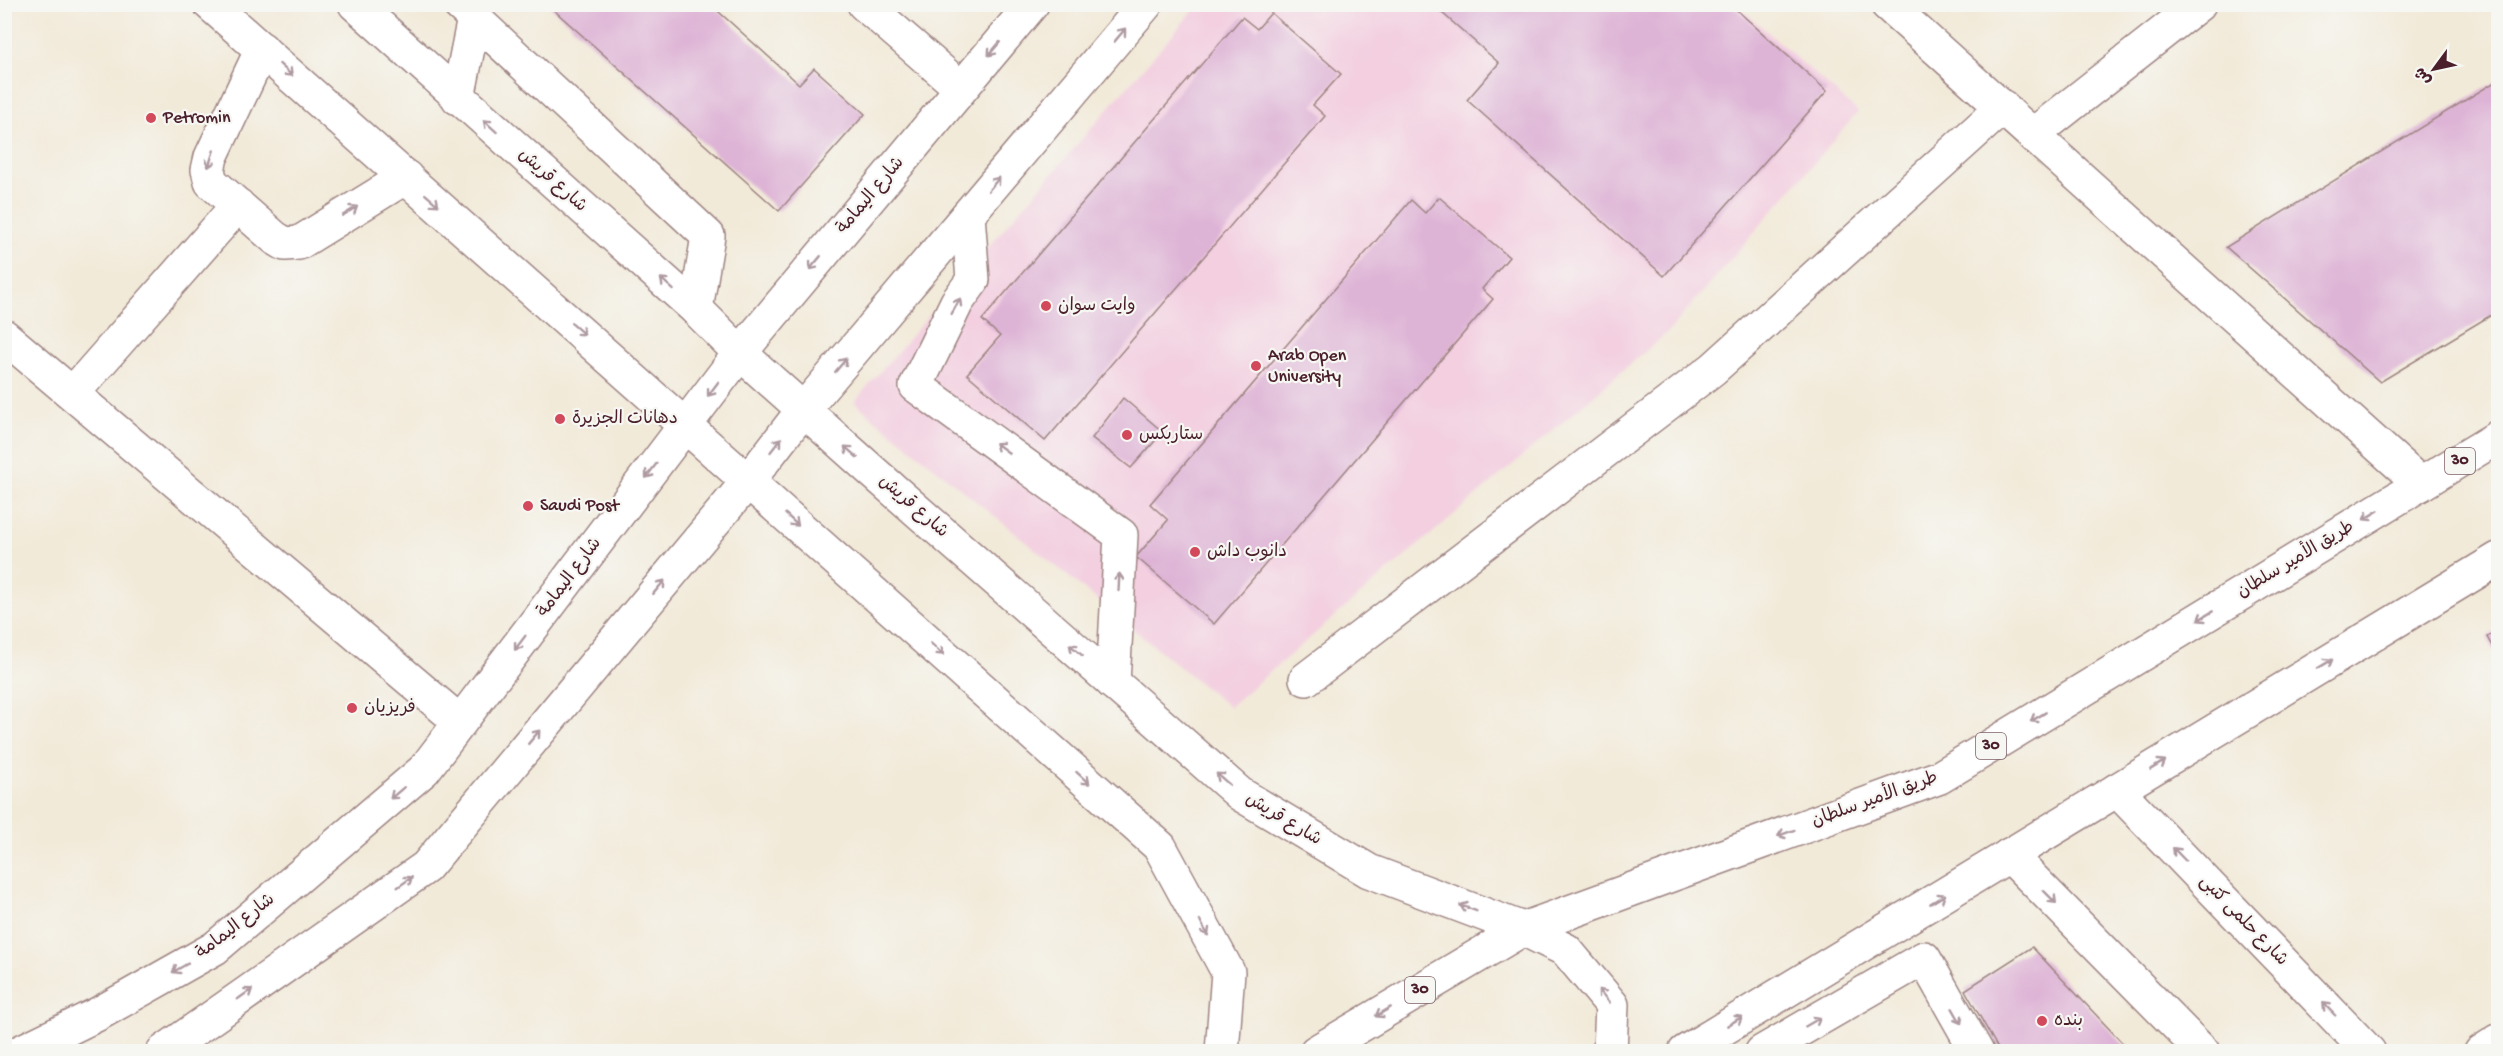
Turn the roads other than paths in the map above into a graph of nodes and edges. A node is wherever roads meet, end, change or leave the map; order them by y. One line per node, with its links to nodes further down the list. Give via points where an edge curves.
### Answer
1 (210, 4): 9 (main road)
2 (355, 4): 11 (main road, شارع قريش)
3 (864, 4): 10 (main road)
4 (1032, 4): 10 (main road, شارع اليمامة, one-way to 10)
5 (1146, 4): 16 (main road, one-way to 5)
6 (1887, 4): 12 (main road)
7 (2199, 4): 13 (main road)
8 (466, 11): 11 (main road); 17 (main road, via 708,236)
9 (262, 49): 14 (main road, one-way to 14); 15 (main road, one-way to 15, via 208,170 211,182)
10 (961, 88): 19 (main road, شارع اليمامة, one-way to 19)
11 (458, 98): 17 (main road, شارع قريش, one-way to 11)
12 (2003, 107): 13 (main road); 27 (main road, via 1713,369)
13 (2034, 134): 25 (main road)
14 (406, 177): 15 (main road, one-way to 14, via 275,238 285,244 299,243); 22 (main road, one-way to 22)
15 (238, 205): 20 (main road)
16 (968, 215): 21 (main road, one-way to 16); 28 (main road, one-way to 16, via 1121,535 916,386 957,302 973,280)
17 (696, 309): 19 (main road, شارع قريش)
18 (4, 336): 20 (main road)
19 (740, 353): 21 (main road, شارع قريش); 22 (main road, شارع اليمامة, one-way to 22)
20 (73, 393): 29 (main road)
21 (803, 410): 24 (main road, one-way to 21); 28 (main road, شارع قريش, one-way to 21)
22 (686, 424): 24 (main road); 29 (main road, شارع اليمامة, one-way to 29)
23 (2499, 437): 25 (main road, طريق الأمير سلطان / 30)
24 (749, 480): 37 (main road, one-way to 24, via 426,867); 38 (main road, one-way to 38, via 1160,846 1228,972)
25 (2421, 484): 33 (main road, طريق الأمير سلطان / 30, one-way to 33, via 1940,777)
26 (2499, 559): 30 (main road, one-way to 26)
27 (1306, 679)
28 (1113, 683): 33 (main road, شارع قريش, one-way to 28, via 1370,871 1240,794)
29 (460, 722): 36 (main road, شارع اليمامة, one-way to 36, via 424,770 215,948 98,1014)
30 (2117, 790): 31 (main road); 45 (main road, شارع حلمى كتبى, one-way to 30)
31 (2009, 855): 32 (main road, one-way to 31); 44 (main road, one-way to 44)
32 (1905, 918): 34 (main road); 41 (main road, one-way to 32)
33 (1523, 928): 39 (main road, طريق الأمير سلطان / 30, one-way to 39); 40 (main road, شارع قريش, one-way to 33, via 1612,1005 1566,950)
34 (1902, 972): 42 (main road, one-way to 34); 43 (main road, one-way to 43, via 1924,958)
35 (2499, 1041): 46 (main road)
36 (20, 1052)
37 (163, 1052)
38 (1222, 1052)
39 (1316, 1052)
40 (1610, 1052)
41 (1685, 1052)
42 (1762, 1052)
43 (1977, 1052)
44 (2203, 1052)
45 (2369, 1052)
46 (2481, 1052)

